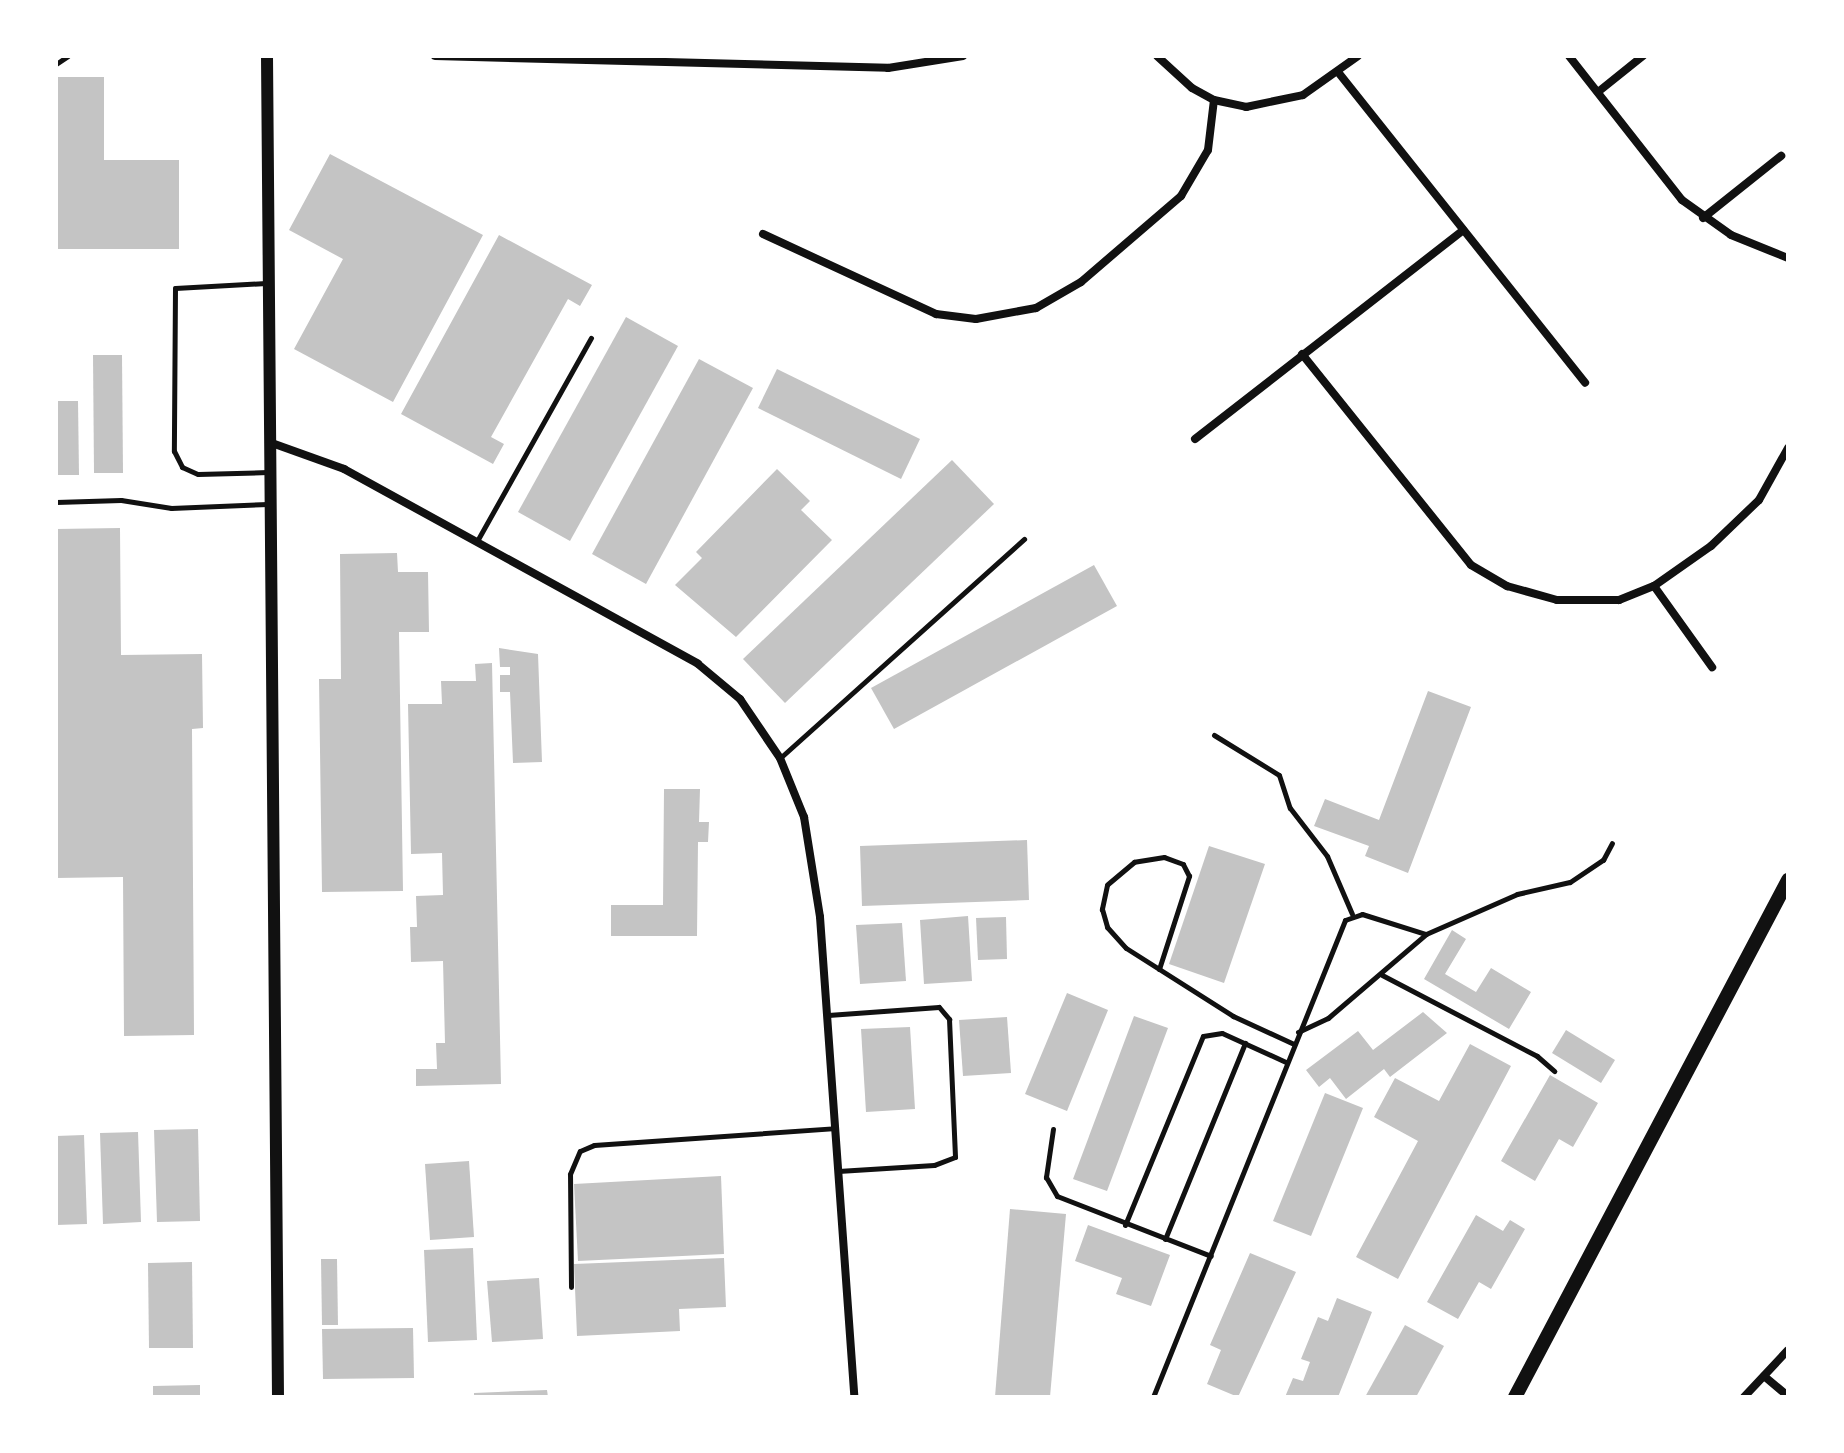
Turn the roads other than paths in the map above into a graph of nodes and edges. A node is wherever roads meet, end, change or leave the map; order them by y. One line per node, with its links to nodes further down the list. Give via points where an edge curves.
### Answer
1 (68, 56): 9 (lane)
2 (267, 56): 18 (street)
3 (435, 56): 4 (street, via 856,68)
4 (963, 56)
5 (1157, 56): 12 (street)
6 (1358, 56): 10 (street)
7 (1569, 56): 11 (street)
8 (1643, 56): 11 (street)
9 (56, 64)
10 (1338, 72): 12 (street, via 1284,103 1246,107); 15 (street)
11 (1598, 92): 14 (street, via 1682,200)
12 (1214, 100): 16 (street, via 1208,150 1181,196 1081,282 1036,308 976,319 936,314)
13 (1781, 156): 14 (street)
14 (1703, 218): 17 (street)
15 (1463, 230): 20 (street); 21 (street)
16 (763, 234)
17 (1788, 258)
18 (269, 283): 23 (street); 25 (lane, via 180,285 174,290 173,311 177,462 198,474)
19 (591, 338): 29 (lane)
20 (1302, 354): 22 (street); 30 (street, via 1455,549 1488,577 1534,594 1580,602 1619,600)
21 (1585, 383)
22 (1195, 439)
23 (269, 442): 25 (street); 29 (street, via 344,469)
24 (1788, 448): 30 (street, via 1759,500 1711,546)
25 (269, 472): 27 (street)
26 (56, 502): 27 (lane, via 121,500 171,508)
27 (269, 504): 56 (street)
28 (1024, 539): 33 (lane)
29 (477, 541): 33 (street, via 698,664 740,699)
30 (1654, 586): 31 (street)
31 (1712, 667)
32 (1214, 735): 36 (lane, via 1279,775 1290,808 1327,856)
33 (780, 758): 40 (street, via 804,817 812,855)
34 (1612, 843): 37 (lane, via 1603,860 1570,882 1517,894)
35 (1788, 880): 59 (main road)
36 (1352, 914): 37 (lane); 41 (lane)
37 (1426, 934): 39 (lane)
38 (1159, 969): 38 (lane, via 1189,876 1178,861 1164,857 1122,869 1107,885 1102,909 1120,943); 43 (lane, via 1262,1033)
39 (1382, 975): 41 (lane, via 1328,1018); 45 (lane, via 1537,1056)
40 (828, 1015): 46 (street); 48 (lane, via 939,1007 949,1019 955,1157 934,1165)
41 (1298, 1032): 43 (lane)
42 (1245, 1043): 44 (lane); 49 (lane, via 1216,1031 1200,1039); 50 (lane)
43 (1294, 1044): 44 (lane)
44 (1286, 1062): 51 (lane)
45 (1554, 1071)
46 (835, 1128): 48 (street); 52 (lane, via 594,1145 580,1151 570,1174)
47 (1053, 1129): 49 (lane, via 1049,1186 1072,1206)
48 (838, 1171): 57 (street)
49 (1125, 1225): 50 (lane)
50 (1165, 1239): 51 (lane)
51 (1211, 1256): 58 (lane)
52 (571, 1287)
53 (1788, 1350): 54 (street)
54 (1764, 1376): 55 (street); 60 (street)
55 (1788, 1396)
56 (278, 1397)
57 (854, 1397)
58 (1153, 1397)
59 (1515, 1397)
60 (1744, 1397)

